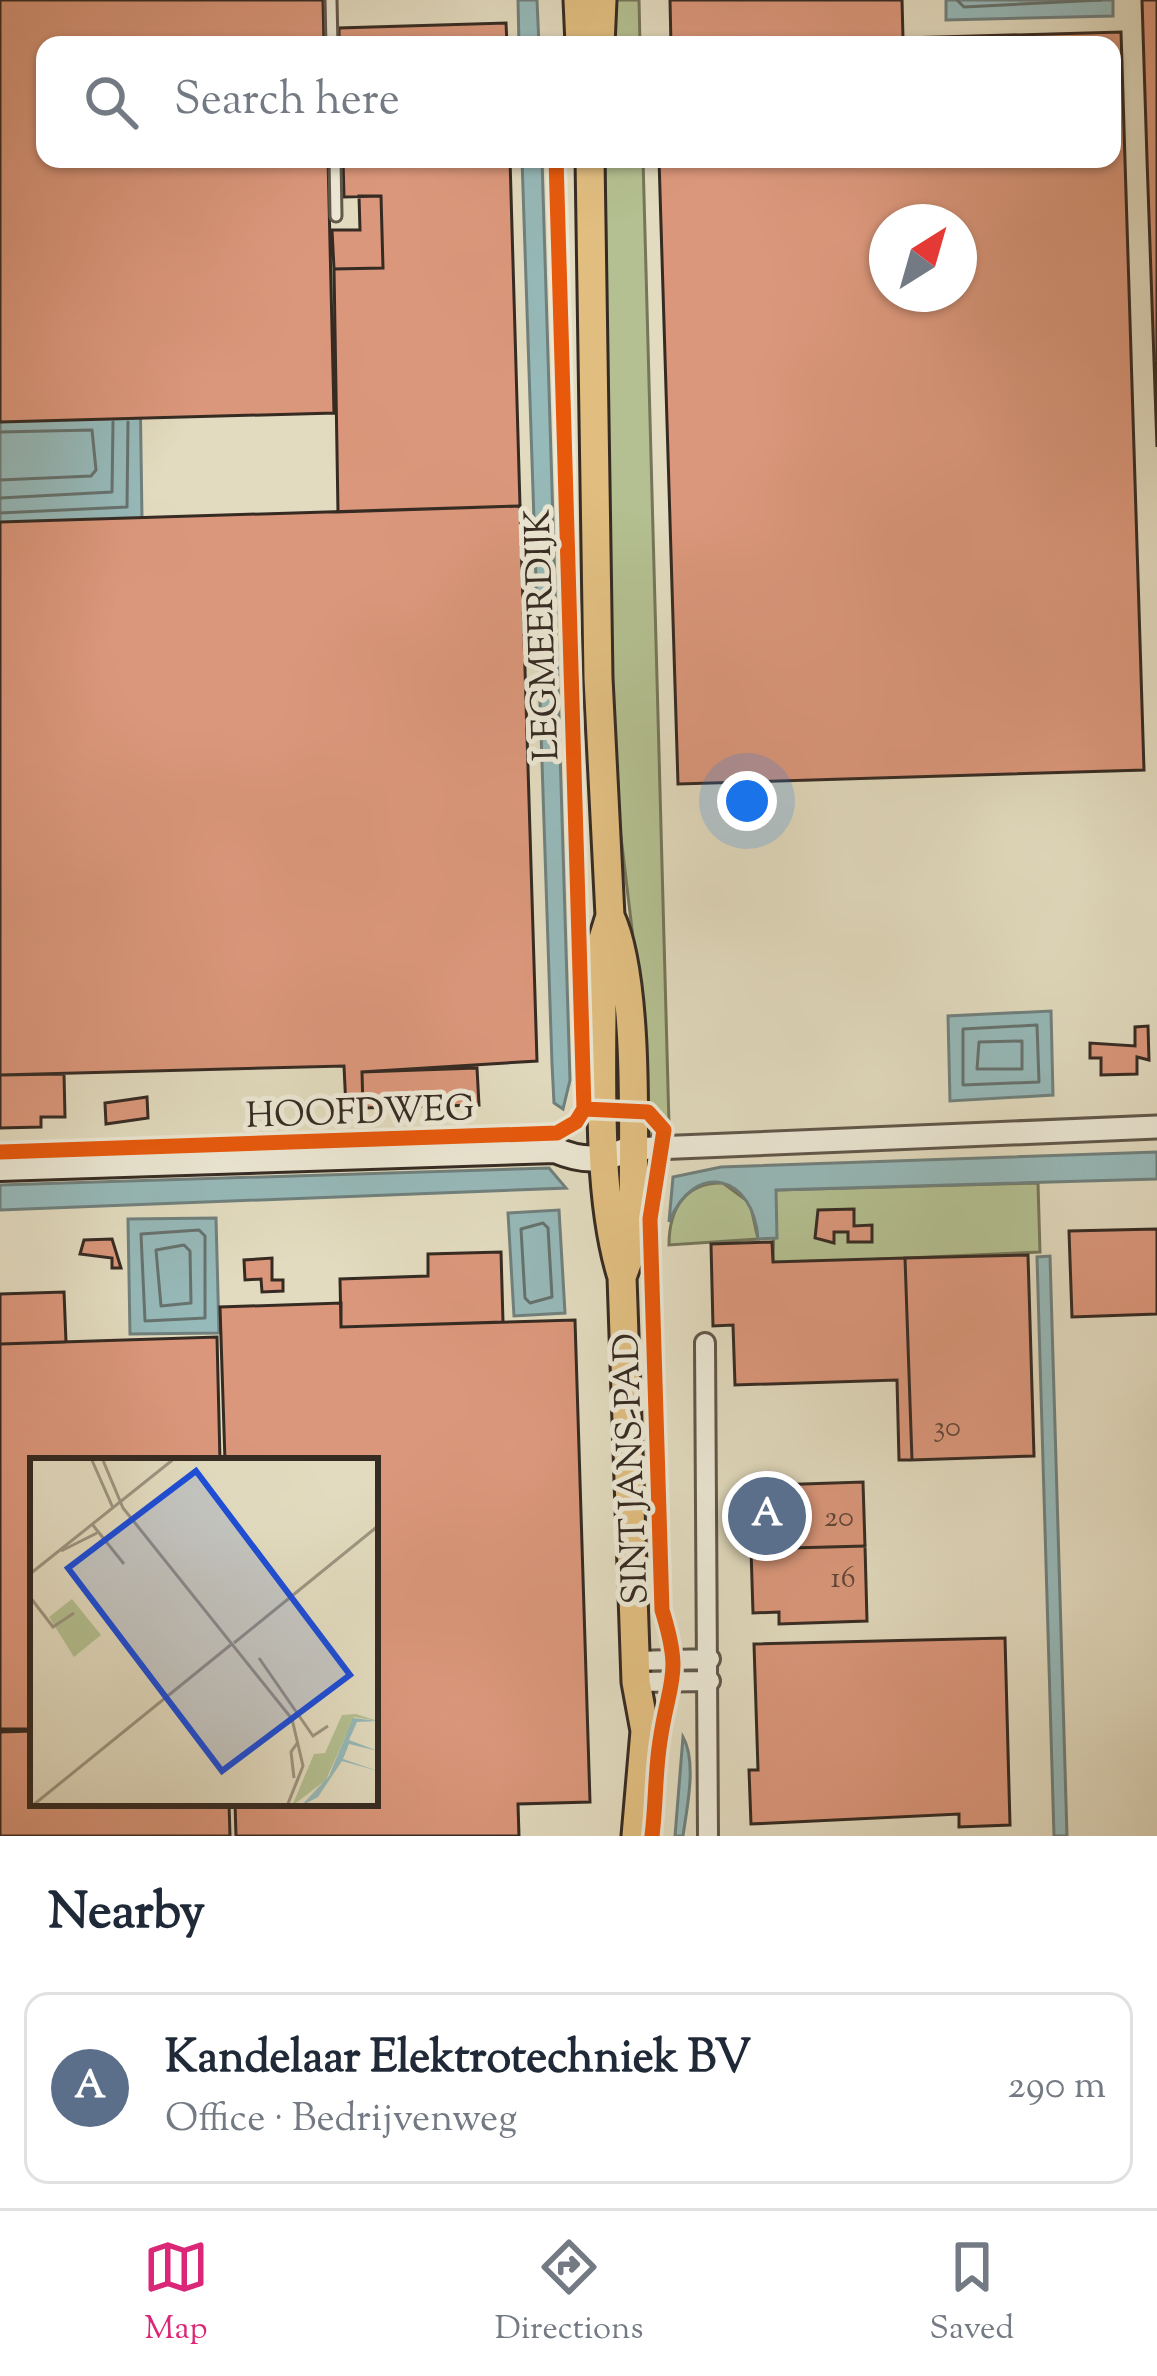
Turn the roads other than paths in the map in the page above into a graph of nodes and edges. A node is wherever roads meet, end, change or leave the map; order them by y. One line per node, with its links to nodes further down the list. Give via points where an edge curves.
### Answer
1 (331, 0): 4 (lane)
2 (578, 0): 5 (main road)
3 (602, 0): 6 (main road)
4 (332, 36)
5 (580, 36)
6 (600, 36)
7 (335, 168): 9 (lane)
8 (590, 168): 11 (main road, LEGMEERDIJK, via 593,530 610,916 623,944)
9 (336, 216)
10 (1157, 1126): 11 (street, HOOFDWEG)
11 (614, 1149): 12 (main road, HOOFDWEG, via 567,1142 555,1150); 15 (main road, LEGMEERDIJK, via 633,1247 622,1277)
12 (0, 1168)
13 (705, 1343): 14 (street)
14 (710, 1659): 15 (street); 16 (street)
15 (635, 1671): 16 (street); 17 (main road); 18 (main road, via 645,1731)
16 (710, 1681): 19 (street)
17 (621, 1836)
18 (636, 1836)
19 (708, 1836)

